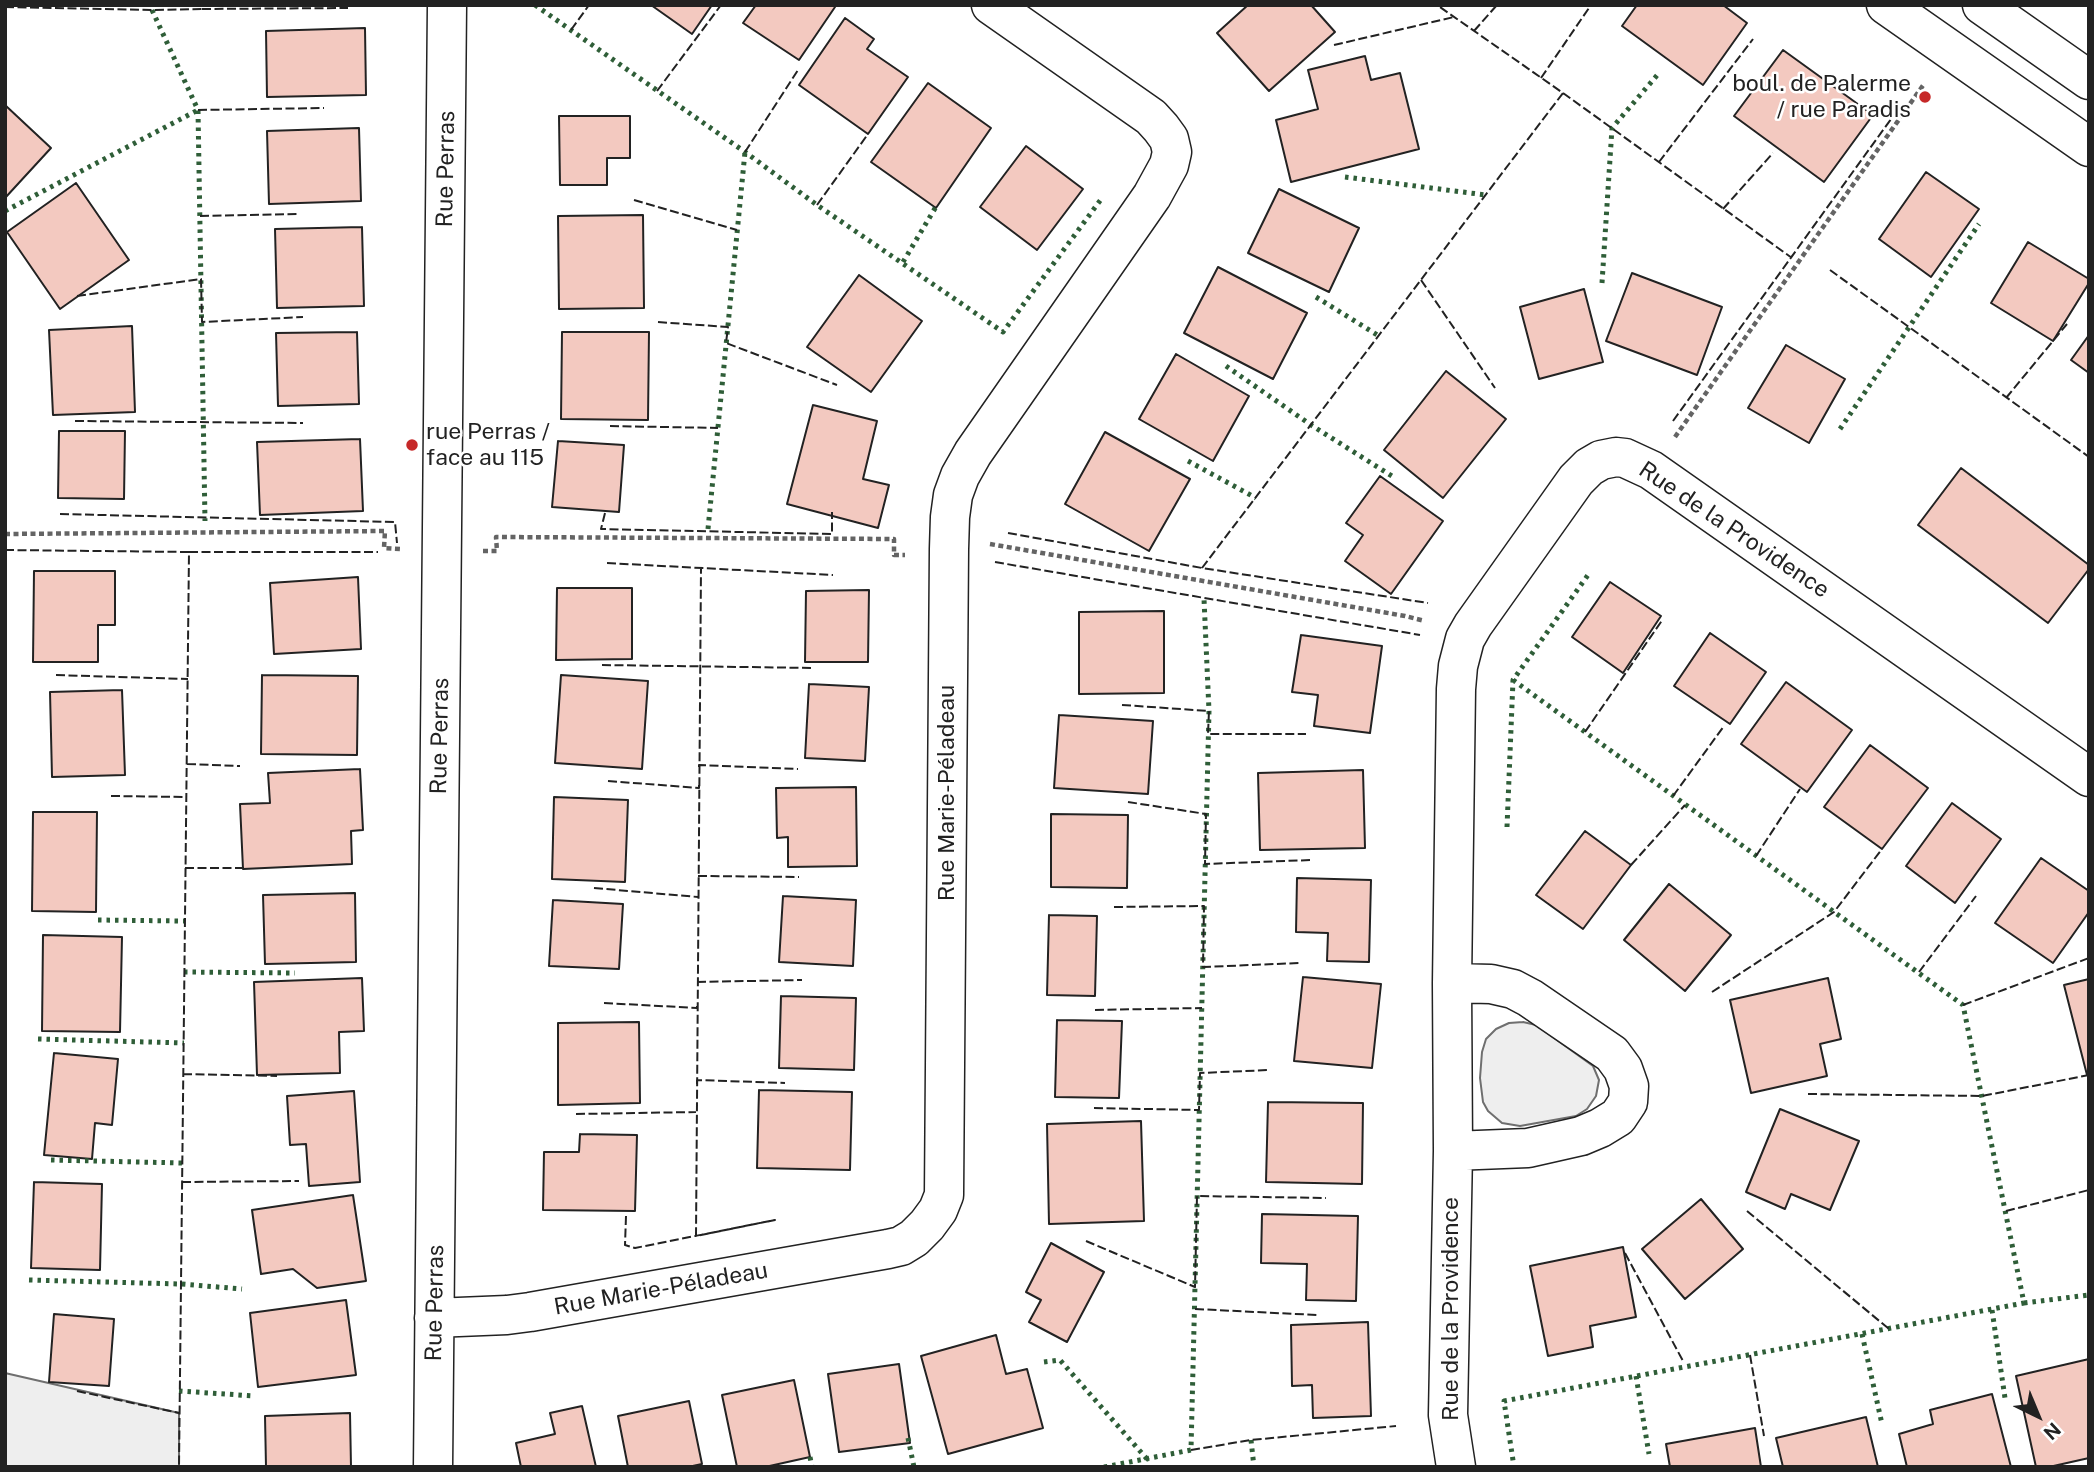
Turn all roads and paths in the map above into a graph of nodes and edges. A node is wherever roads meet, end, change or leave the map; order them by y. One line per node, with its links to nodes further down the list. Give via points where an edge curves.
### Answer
1 (447, 5): 20 (street, Rue Perras)
2 (991, 5): 20 (street, Rue Marie-Péladeau, via 1151,117 1169,139 1172,152 1152,196 973,453 953,495 944,1195 938,1210 914,1238 888,1249 530,1312)
3 (1886, 5): 6 (street)
4 (1982, 5): 5 (street)
5 (2021, 16): 6 (street); 8 (street)
6 (1981, 71): 9 (street)
7 (1927, 80): 10 (path)
8 (2089, 80)
9 (2089, 147)
10 (1669, 446)
11 (5, 534): 13 (path, via 384,531 384,548)
12 (979, 542): 16 (path)
13 (404, 549)
14 (472, 551): 15 (path, via 497,551 496,537 894,539 894,555)
15 (907, 555)
16 (1428, 622)
17 (2089, 777): 18 (street, Rue de la Providence, via 1651,470 1625,458 1601,460 1564,495 1473,625 1461,651 1456,689)
18 (1452, 983): 19 (street, Rue de la Providence); 19 (street, via 1491,984 1530,998 1612,1054 1629,1086 1628,1102 1618,1116 1581,1136 1528,1148)
19 (1452, 1151): 22 (street, Rue de la Providence, via 1448,1415)
20 (434, 1318): 21 (street, Rue Perras)
21 (433, 1467)
22 (1456, 1467)

